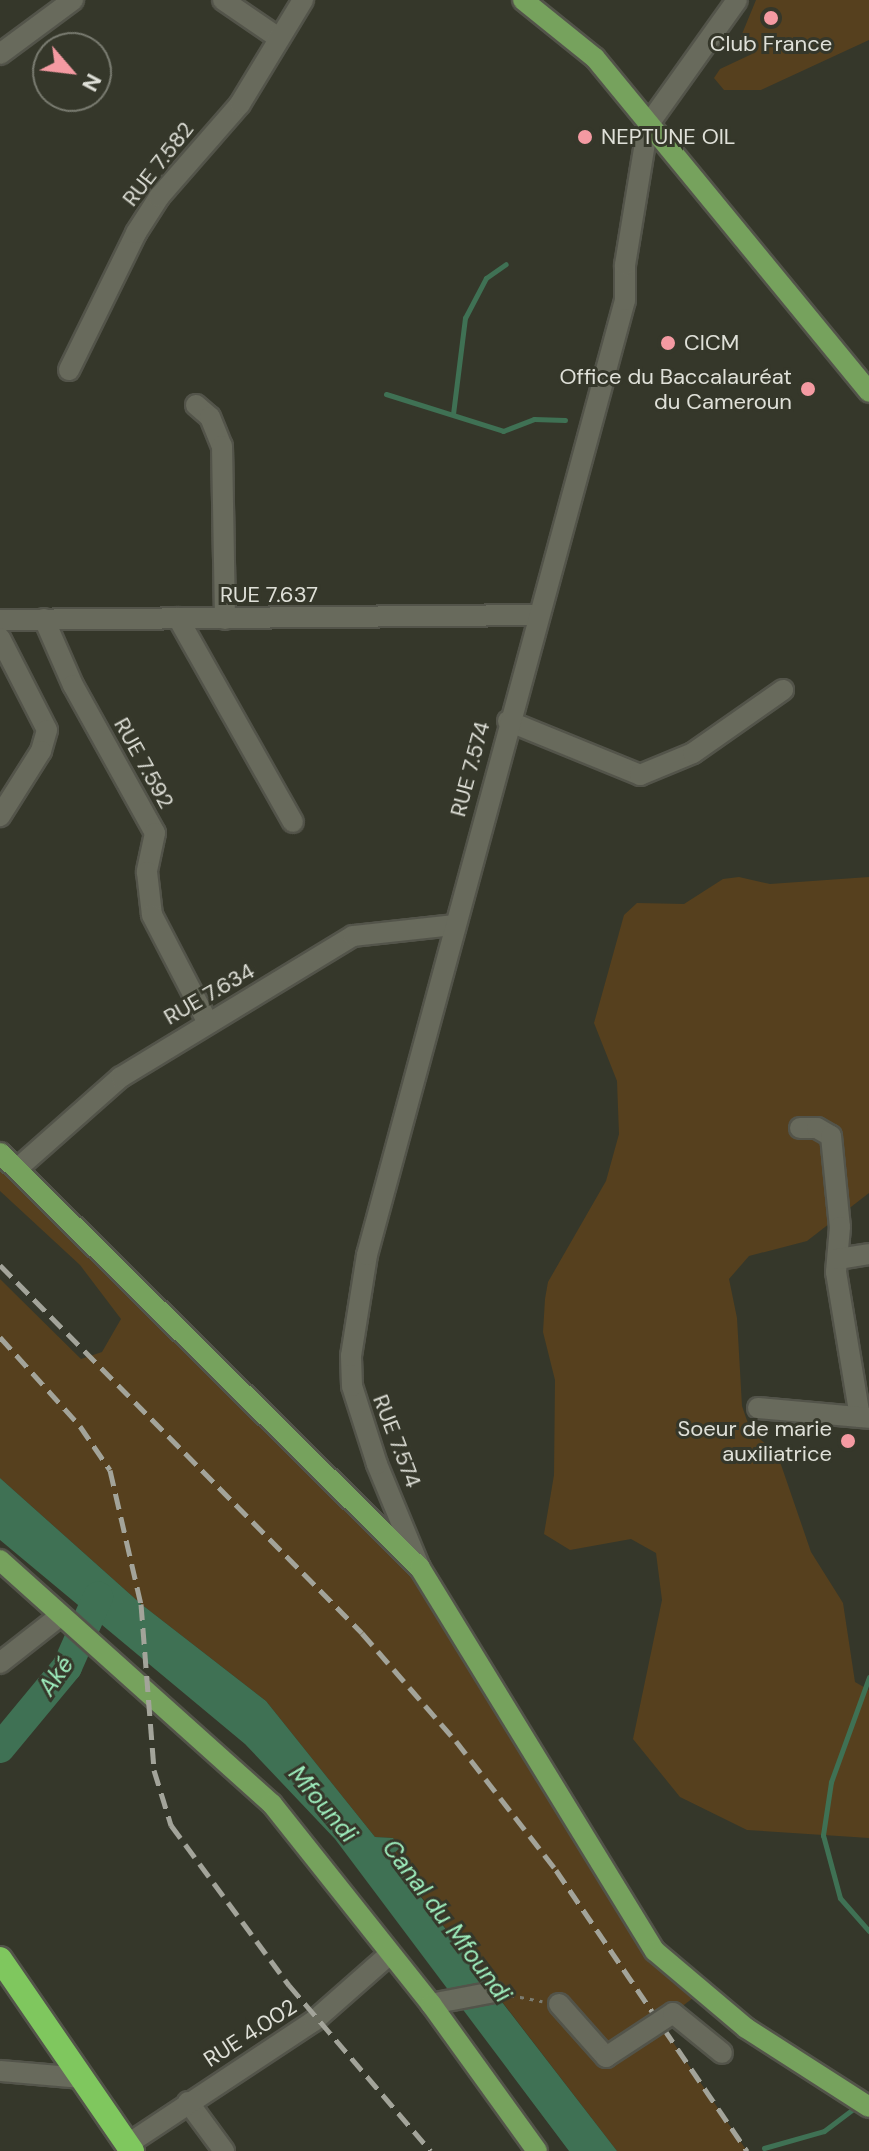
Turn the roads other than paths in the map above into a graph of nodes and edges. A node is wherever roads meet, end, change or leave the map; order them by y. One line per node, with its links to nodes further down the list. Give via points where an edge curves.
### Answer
1 (73, 0): 7 (street)
2 (223, 0): 6 (street)
3 (303, 0): 6 (street, RUE 7.582)
4 (523, 0): 8 (main road, via 595,58)
5 (737, 0): 8 (street, RUE 7.574)
6 (277, 37): 9 (street, RUE 7.582, via 240,104 168,186 136,233)
7 (0, 54)
8 (649, 126): 10 (main road); 12 (street, RUE 7.574, via 625,265 625,300)
9 (69, 370)
10 (869, 392)
11 (196, 405): 15 (street, via 210,417 222,446)
12 (537, 615): 15 (street, RUE 7.637); 19 (street, RUE 7.574)
13 (178, 618): 14 (street, RUE 7.637); 15 (street, RUE 7.637); 21 (street)
14 (44, 619): 16 (street, RUE 7.637); 23 (street, RUE 7.592, via 73,685 155,833 147,872 152,915)
15 (225, 619)
16 (0, 620)
17 (0, 638): 20 (street, via 47,730 41,751)
18 (783, 690): 19 (street, via 693,753 640,775)
19 (508, 721): 22 (street, RUE 7.574)
20 (0, 816)
21 (293, 822)
22 (454, 925): 23 (street, RUE 7.634, via 353,936); 32 (street, RUE 7.574, via 367,1255 351,1356 357,1411)
23 (208, 1023): 26 (street, RUE 7.634, via 121,1077)
24 (800, 1128): 28 (street, via 817,1128 831,1136)
25 (0, 1153): 26 (main road)
26 (18, 1168): 32 (main road)
27 (869, 1254): 28 (street)
28 (838, 1259): 30 (street)
29 (758, 1408): 30 (street)
30 (864, 1418)
31 (0, 1560): 33 (main road)
32 (420, 1568): 43 (main road, via 655,1951 746,2028)
33 (60, 1616): 34 (street); 35 (main road, via 272,1804)
34 (0, 1663)
35 (390, 1954): 38 (main road); 45 (street, RUE 4.002, via 314,2021)
36 (0, 1959): 42 (highway)
37 (494, 1992): 38 (street)
38 (437, 2003): 49 (main road)
39 (559, 2004): 40 (street, bridge, via 606,2057 673,2013)
40 (722, 2053)
41 (0, 2071): 42 (street)
42 (81, 2078): 47 (highway)
43 (839, 2085): 44 (main road); 46 (main road)
44 (869, 2099)
45 (188, 2102): 47 (street, RUE 4.002); 48 (street)
46 (869, 2107)
47 (130, 2147)
48 (224, 2151)
49 (537, 2151)

